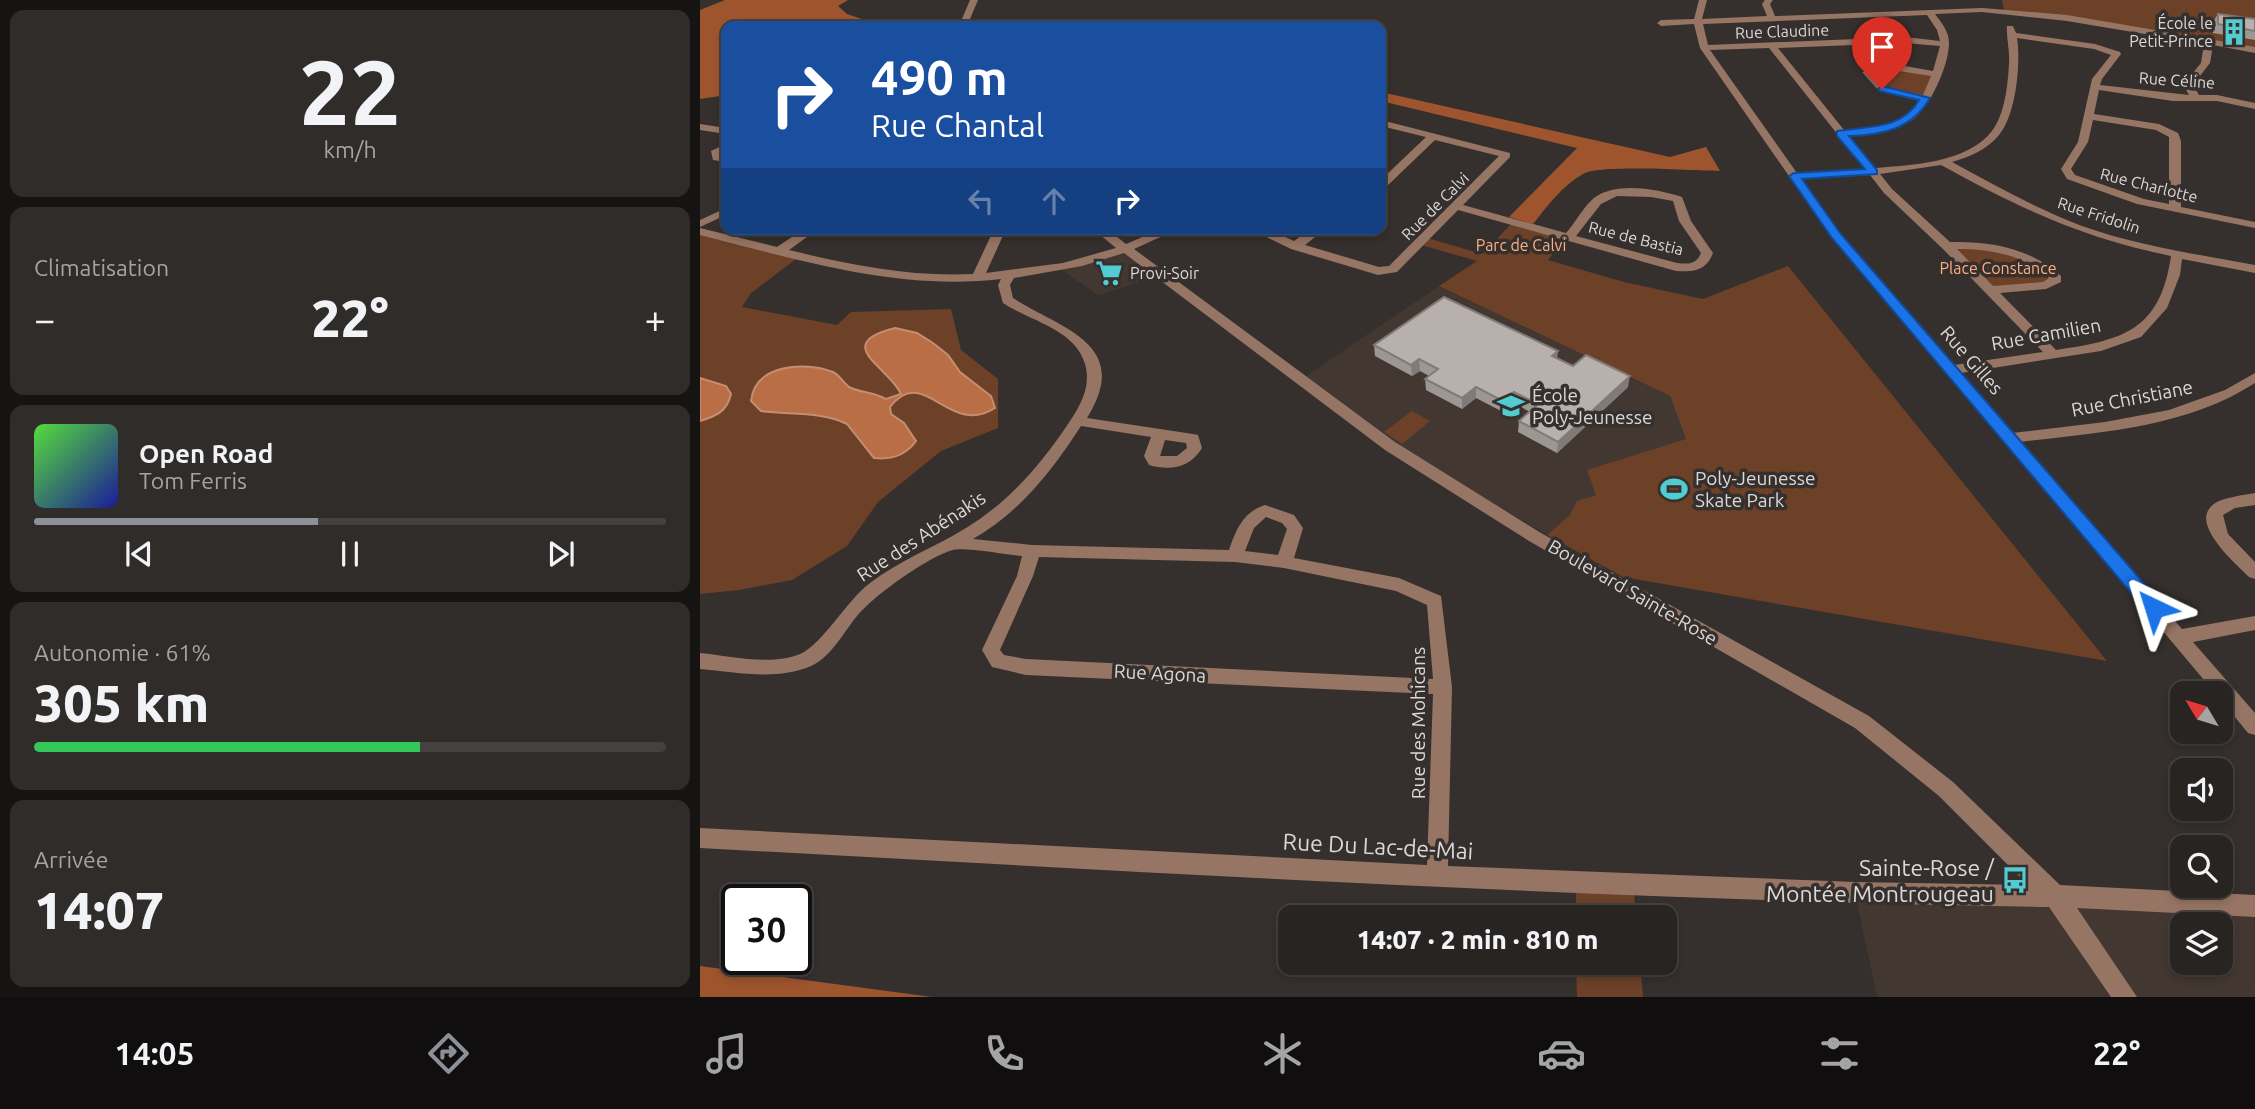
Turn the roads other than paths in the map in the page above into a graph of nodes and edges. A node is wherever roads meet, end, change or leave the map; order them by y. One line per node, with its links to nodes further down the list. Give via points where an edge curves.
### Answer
1 (974, 0): 7 (street)
2 (1703, 0): 8 (street)
3 (1769, 0): 6 (street, via 1766,4)
4 (2003, 6): 5 (street); 10 (street); 11 (street)
5 (1928, 11): 6 (street); 12 (street, via 1938,22)
6 (1772, 18): 8 (street)
7 (965, 21)
8 (1697, 21): 9 (street); 14 (street, Rue Gilles)
9 (1661, 23)
10 (2012, 35): 17 (street, Rue Charlotte, via 2117,54); 27 (street, via 2015,53 2010,94 1996,134 1976,149)
11 (2208, 41): 15 (street); 19 (street, via 2204,63 2188,85)
12 (1945, 44): 13 (street, Rue Claudine, via 1906,40); 16 (street)
13 (1771, 45): 14 (street, Rue Claudine); 25 (street)
14 (1704, 48): 29 (street, Rue Gilles)
15 (2255, 50)
16 (1936, 74): 18 (street); 18 (street, via 1899,68 1867,72 1882,89)
17 (2095, 86): 19 (street, Rue Céline); 21 (street, Rue Charlotte)
18 (1925, 98): 25 (street, via 1917,113 1893,127)
19 (2196, 98): 20 (street, Rue Céline)
20 (2255, 106)
21 (2089, 116): 32 (street, via 2159,127 2174,135); 32 (street, Rue Charlotte, via 2083,142 2066,169 2071,177 2103,191)
22 (1386, 124): 26 (street, Rue de Calvi)
23 (700, 127): 24 (street)
24 (721, 130)
25 (1841, 133): 28 (street)
26 (1434, 135): 30 (street); 31 (street, Rue de Calvi, via 1506,155)
27 (1944, 162): 28 (street); 48 (street, Rue Fridolin, via 2022,205 2079,228)
28 (1873, 172): 29 (street); 45 (street)
29 (1794, 176): 54 (street, Rue Gilles, via 1836,236)
30 (1386, 181)
31 (1456, 206): 43 (street, Rue de Bastia); 44 (street, Rue de Calvi, via 1386,271)
32 (2175, 209): 35 (street, Rue Charlotte)
33 (721, 214): 34 (street)
34 (700, 224)
35 (2255, 225)
36 (700, 231): 47 (street)
37 (803, 235): 47 (street)
38 (997, 235): 51 (street)
39 (1108, 235): 46 (street, Boulevard Sainte-Rose)
40 (1157, 235): 46 (street)
41 (1271, 235): 44 (street, Rue de Calvi)
42 (1311, 235): 44 (street)
43 (1569, 237): 43 (street, Rue de Bastia, via 1676,267 1694,268 1707,253 1685,221 1678,199 1668,195 1609,194 1600,198)
44 (1295, 246)
45 (1947, 246): 52 (street); 52 (street, via 2002,249 2045,265 2057,279 2046,285)
46 (1126, 248): 50 (street, via 1082,262); 72 (street, Boulevard Sainte-Rose, via 1433,475 1862,722 1947,789)
47 (779, 251): 51 (street, via 908,277)
48 (2177, 253): 49 (street, Rue Fridolin); 53 (street, Rue Camilien, via 2161,308 2136,334 2101,347)
49 (2255, 269)
50 (1010, 273): 51 (street); 56 (street, Rue des Abénakis, via 1004,285 1007,300 1066,331 1091,359 1095,376 1092,400)
51 (978, 277)
52 (1990, 290): 53 (street)
53 (2052, 354): 54 (street, Rue Camilien)
54 (1953, 370): 58 (street, Rue Gilles)
55 (2255, 377): 58 (street, Rue Christiane, via 2225,397 2184,412)
56 (1078, 421): 57 (street); 60 (street, Rue des Abénakis, via 1052,460 1015,499 985,524)
57 (1159, 434)
58 (2010, 438): 66 (street, Rue Gilles)
59 (2255, 499): 64 (street, via 2231,503 2215,512 2214,527)
60 (950, 543): 61 (street, Rue des Mohicans); 67 (street, Rue des Abénakis, via 863,598 809,659 784,666)
61 (1032, 551): 62 (street, Rue des Mohicans); 68 (street, Rue Agona, via 1026,576 991,650 998,662)
62 (1235, 556): 63 (street, Rue des Mohicans); 63 (street, via 1245,525 1265,511 1288,519 1295,528)
63 (1284, 562): 68 (street, Rue des Mohicans, via 1399,585 1436,601)
64 (2255, 572)
65 (2255, 624): 66 (street)
66 (2180, 637): 69 (street, Rue Gilles)
67 (700, 661)
68 (1443, 687): 71 (street, Rue des Mohicans)
69 (2255, 727)
70 (700, 838): 71 (street, Rue Du Lac-de-Mai)
71 (1437, 876): 72 (street, Rue Du Lac-de-Mai, via 1854,893)
72 (2055, 896): 73 (street, Rue Du Lac-de-Mai); 74 (street, Boulevard Sainte-Rose)
73 (2255, 906)
74 (2125, 997)

